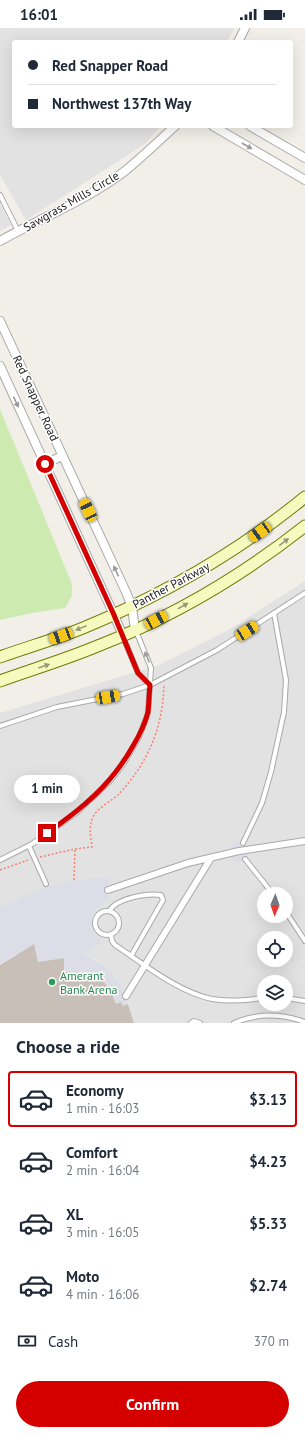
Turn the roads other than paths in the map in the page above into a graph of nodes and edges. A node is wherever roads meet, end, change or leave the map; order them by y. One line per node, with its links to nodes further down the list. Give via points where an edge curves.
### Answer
1 (245, 28): 2 (street)
2 (239, 40)
3 (173, 128): 9 (street, Sawgrass Mills Circle, via 114,178)
4 (216, 128): 7 (street, one-way to 7)
5 (253, 128): 6 (street)
6 (305, 158)
7 (305, 180)
8 (0, 195): 9 (lane)
9 (18, 231): 10 (street, Sawgrass Mills Circle)
10 (0, 241)
11 (0, 321): 13 (street, Red Snapper Road)
12 (0, 366): 14 (street, Red Snapper Road, one-way to 14)
13 (62, 456): 14 (street); 18 (street, Red Snapper Road, one-way to 13)
14 (45, 464): 20 (street, Red Snapper Road)
15 (305, 497): 18 (main road, Panther Parkway, via 241,545 182,581)
16 (305, 526): 21 (main road, Panther Parkway, one-way to 16, via 223,584)
17 (305, 593): 19 (lane)
18 (132, 607): 20 (main road, Panther Parkway); 21 (street, Red Snapper Road)
19 (274, 614): 25 (lane, via 217,650); 28 (lane, via 286,680 284,712 262,802)
20 (114, 615): 22 (street, Red Snapper Road); 23 (main road, Panther Parkway, one-way to 23)
21 (136, 630): 22 (main road, Panther Parkway); 25 (lane, one-way to 21, via 151,668)
22 (123, 636): 24 (main road, Panther Parkway, one-way to 22); 25 (lane, via 138,673)
23 (0, 657)
24 (0, 681)
25 (150, 685): 26 (lane, via 123,694 57,707); 29 (lane, via 148,713 139,737 124,763 111,780 76,813)
26 (0, 726)
27 (305, 841): 30 (street)
28 (243, 843)
29 (28, 846): 32 (lane); 33 (lane)
30 (211, 858): 35 (street, via 188,863); 41 (street)
31 (245, 859): 34 (lane)
32 (0, 860)
33 (46, 884)
34 (267, 887)
35 (108, 890)
36 (109, 911): 38 (lane, via 117,916 119,924); 38 (lane, via 100,912 94,924 102,935); 40 (lane, via 121,901 153,894 161,895 163,900)
37 (293, 923): 39 (lane)
38 (111, 935): 40 (lane, via 115,945)
39 (305, 941)
40 (131, 956): 41 (lane)
41 (145, 965): 42 (street); 43 (lane, via 182,989 200,996 227,1001)
42 (126, 996)
43 (257, 999)
44 (293, 999): 45 (lane)
45 (305, 1001)
46 (305, 1022): 49 (lane, via 268,1015)
47 (191, 1023): 48 (lane)
48 (200, 1023)
49 (234, 1023)

